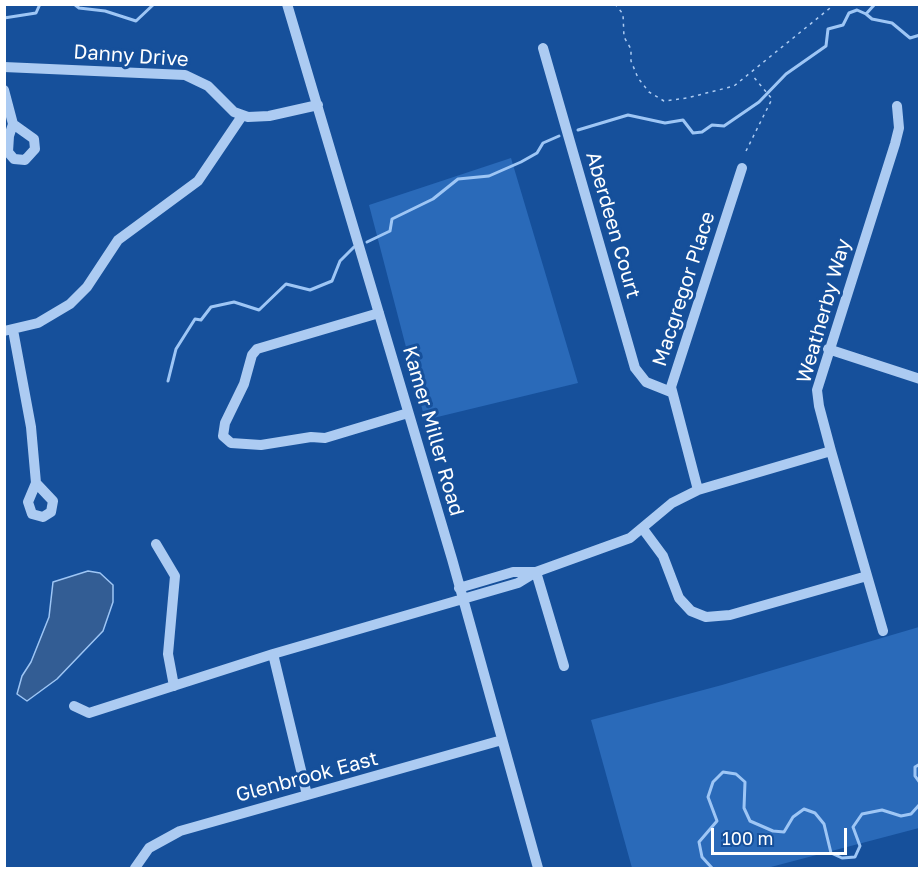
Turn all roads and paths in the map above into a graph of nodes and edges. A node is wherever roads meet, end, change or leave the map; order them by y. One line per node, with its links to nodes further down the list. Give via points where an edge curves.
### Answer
1 (288, 4): 8 (street, Kamer Miller Road)
2 (615, 4): 6 (path, via 623,14 624,37 631,49 633,70 659,100 727,88)
3 (835, 4): 6 (path)
4 (543, 48): 18 (street, Aberdeen Court, via 635,368 646,382)
5 (4, 67): 10 (street, Danny Drive, via 185,75 208,86)
6 (751, 74): 12 (path, via 772,99)
7 (4, 90): 11 (street)
8 (318, 105): 10 (street, via 269,116); 14 (street, Kamer Miller Road)
9 (897, 106): 16 (street, Weatherby Way, via 895,144)
10 (242, 116): 15 (street, via 198,181 118,240 87,287 70,304 50,318)
11 (13, 124)
12 (746, 151)
13 (742, 168): 18 (street, Macgregor Place)
14 (379, 313): 19 (street, Kamer Miller Road); 19 (street, via 257,349 223,436 231,443 261,445 333,437)
15 (9, 330): 21 (street, via 31,427)
16 (828, 349): 17 (street); 20 (street, Weatherby Way, via 817,390)
17 (920, 379)
18 (671, 392): 22 (street, Macgregor Place)
19 (408, 413): 27 (street, Kamer Miller Road)
20 (831, 451): 22 (street); 26 (street, Weatherby Way)
21 (36, 483)
22 (698, 490): 23 (street, via 672,504)
23 (643, 529): 25 (street); 26 (street, via 663,556 679,598 691,611 706,617 730,615)
24 (156, 544): 32 (street, via 175,576 168,654)
25 (536, 572): 27 (street, via 513,572); 28 (street, via 518,583); 31 (street)
26 (867, 576): 29 (street, Weatherby Way)
27 (459, 588): 28 (street, Kamer Miller Road)
28 (463, 600): 30 (street); 34 (street, Kamer Miller Road)
29 (883, 631)
30 (273, 654): 32 (street); 35 (street)
31 (564, 666)
32 (174, 686): 33 (street, via 89,713)
33 (74, 706)
34 (502, 741): 35 (street, Glenbrook East); 37 (street, Kamer Miller Road)
35 (307, 795): 36 (street, Glenbrook East, via 170,835 150,848)
36 (135, 868)
37 (538, 868)

